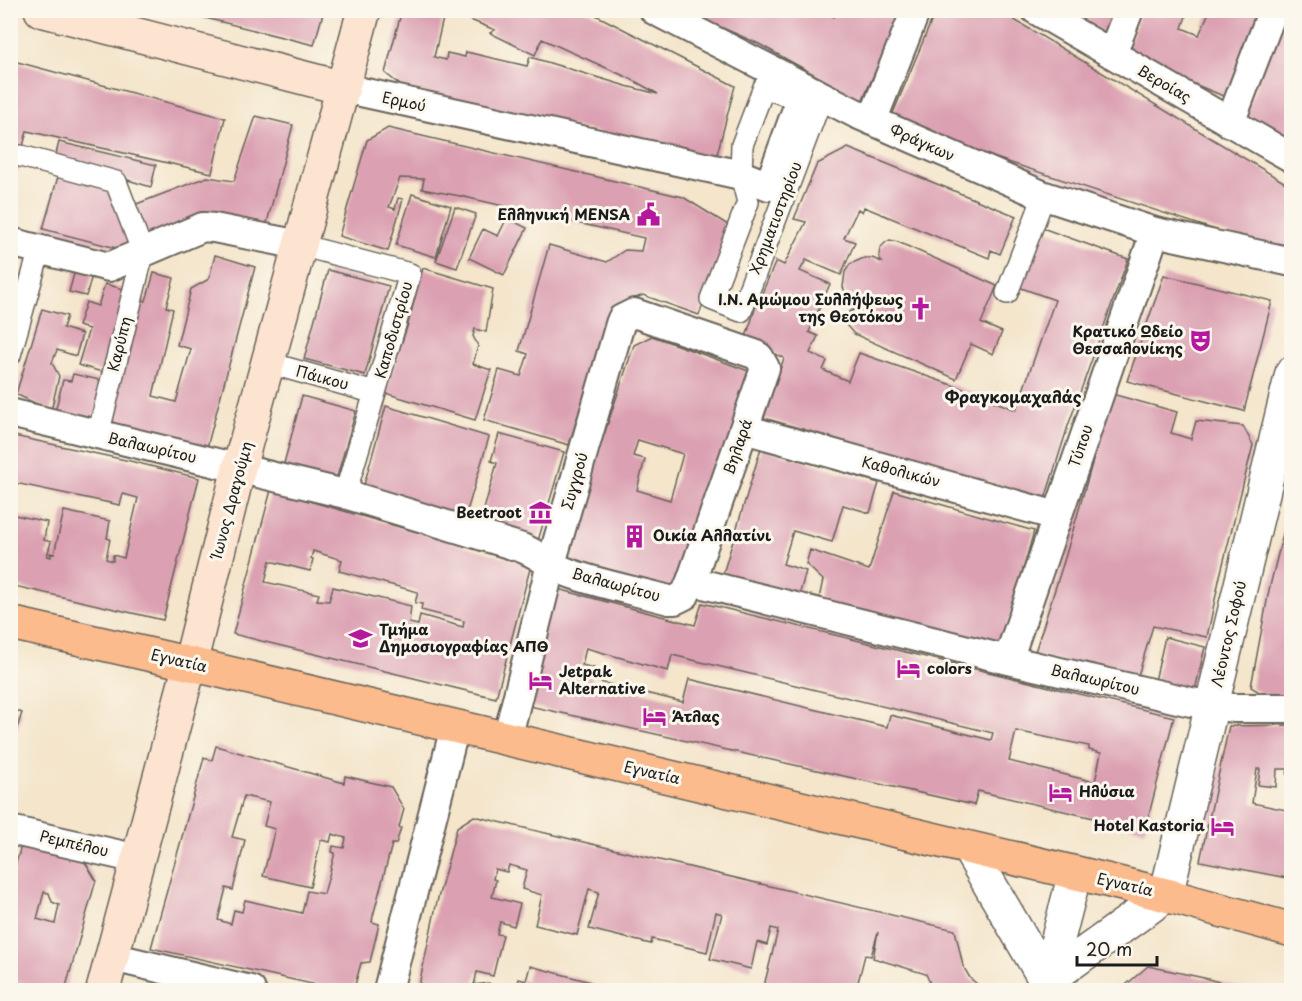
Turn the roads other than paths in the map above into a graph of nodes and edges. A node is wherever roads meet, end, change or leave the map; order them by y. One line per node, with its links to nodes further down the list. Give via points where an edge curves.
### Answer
1 (41, 10): 9 (main road, Ερμού)
2 (364, 10): 9 (main road, Ίωνος Δραγούμη)
3 (654, 10): 10 (street, Φράγκων)
4 (916, 10): 11 (street)
5 (1036, 10): 8 (street, Βεροίας)
6 (1129, 10): 8 (street)
7 (1273, 10): 12 (street)
8 (1113, 54): 12 (street, Βεροίας)
9 (344, 88): 15 (street, Ερμού); 19 (main road, Ίωνος Δραγούμη)
10 (803, 94): 11 (street, Φράγκων); 15 (street, Ερμού, via 768,186); 15 (street, Χρηματιστηρίου, via 765,87 742,145); 15 (street, Χρηματιστηρίου, via 818,107 741,311 711,299 748,202)
11 (872, 121): 16 (street, Φράγκων)
12 (1230, 123): 14 (street, Βεροίας)
13 (21, 156): 21 (street, via 116,182)
14 (1292, 158)
15 (741, 175)
16 (1042, 195): 17 (street, Φράγκων); 23 (street)
17 (1155, 232): 22 (street, Φράγκων); 34 (street, Τύπου)
18 (10, 242): 20 (street)
19 (300, 245): 21 (street, via 208,227); 26 (main road, Ίωνος Δραγούμη); 28 (street, Καποδιστρίου, via 410,274)
20 (40, 249): 21 (street, via 104,267); 25 (street)
21 (143, 253): 31 (street, Καρύπη)
22 (1292, 262)
23 (1007, 293)
24 (715, 340): 30 (street, Βηλαρά, via 754,354 763,362 764,375); 35 (street, Συγγρού, via 640,314 622,319)
25 (10, 355)
26 (269, 363): 28 (street, Πάικου); 32 (main road, Ίωνος Δραγούμη)
27 (1292, 373): 40 (street, Λέοντος Σοφού)
28 (375, 393): 33 (street, Καποδιστρίου)
29 (10, 413): 31 (street, Βαλαωρίτου)
30 (744, 429): 34 (street, Καθολικών); 36 (street, Βηλαρά)
31 (98, 435): 32 (street, Βαλαωρίτου)
32 (239, 468): 33 (street, Βαλαωρίτου); 39 (main road, Ίωνος Δραγούμη)
33 (345, 494): 35 (street, Βαλαωρίτου, via 522,548)
34 (1057, 516): 38 (street, Τύπου)
35 (551, 564): 36 (street, Βαλαωρίτου, via 573,574 669,600 686,595); 43 (street, Συγγρού)
36 (691, 581): 38 (street, Βαλαωρίτου)
37 (10, 623): 39 (main road, Εγνατία)
38 (1008, 660): 40 (street, Βαλαωρίτου)
39 (190, 664): 42 (main road, Εγνατία); 46 (main road, Ίωνος Δραγούμη)
40 (1212, 705): 41 (street, Βαλαωρίτου); 48 (street, Λέοντος Σοφού)
41 (1292, 708)
42 (454, 727): 43 (main road, Εγνατία); 54 (street)
43 (507, 739): 45 (main road, Εγνατία)
44 (10, 830): 46 (street, Ρεμπέλου)
45 (969, 849): 47 (main road, Εγνατία); 51 (street)
46 (138, 859): 50 (main road, Ίωνος Δραγούμη)
47 (1074, 873): 48 (main road, Εγνατία); 51 (street)
48 (1166, 895): 49 (main road, Εγνατία); 51 (street)
49 (1292, 930)
50 (112, 957): 52 (main road, Ίωνος Δραγούμη); 53 (street)
51 (1045, 986)
52 (103, 990)
53 (251, 990)
54 (388, 990)

